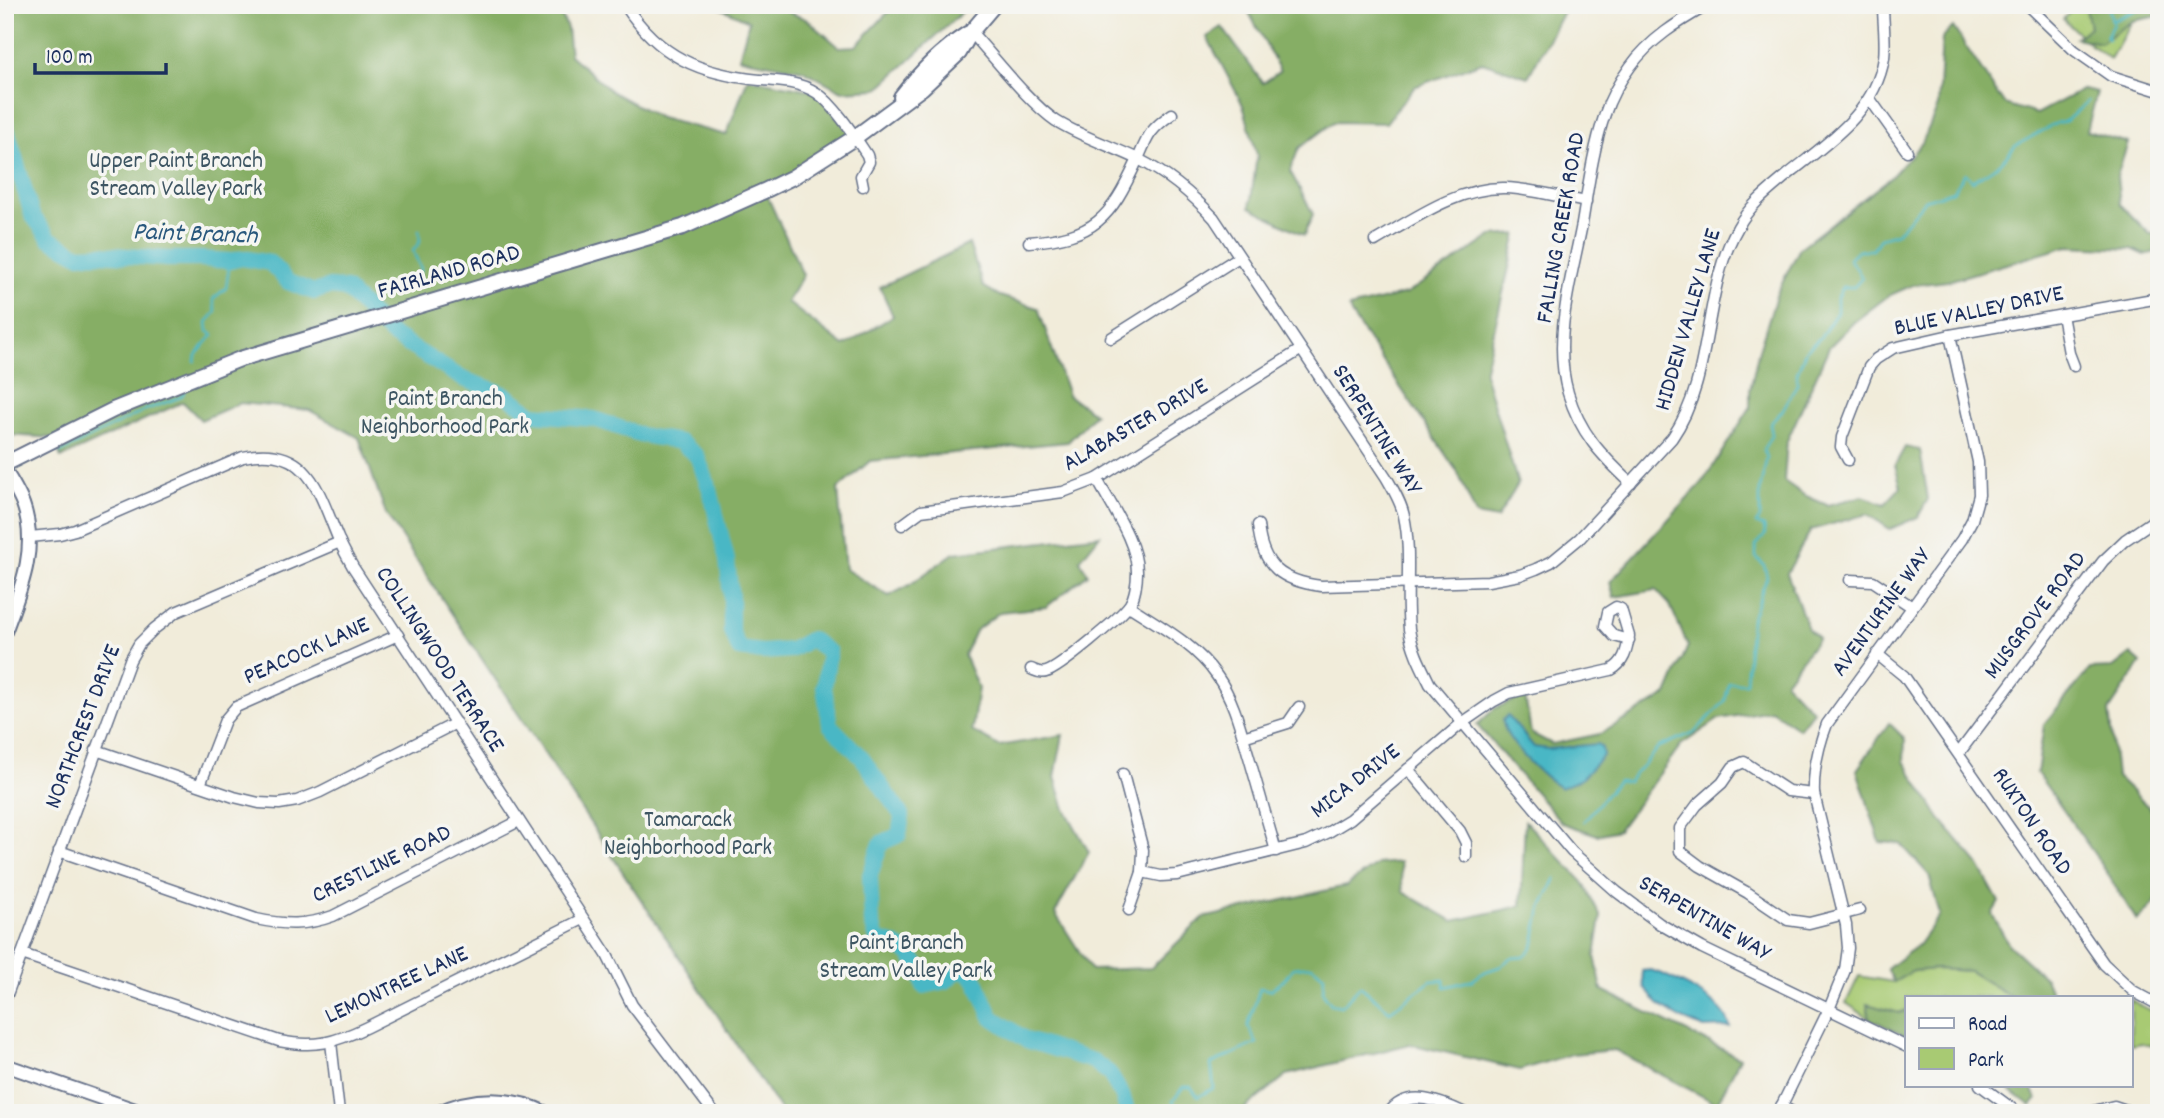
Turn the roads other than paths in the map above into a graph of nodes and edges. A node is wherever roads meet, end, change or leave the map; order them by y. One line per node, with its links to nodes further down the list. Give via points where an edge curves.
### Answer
1 (625, 5): 10 (street, via 647,34 693,65 726,76 815,91)
2 (994, 5): 6 (main road, FAIRLAND ROAD)
3 (1708, 5): 14 (street, FALLING CREEK ROAD, via 1674,24 1630,66 1604,114)
4 (1883, 5): 8 (street, HIDDEN VALLEY LANE, via 1884,56)
5 (2027, 5): 7 (street, via 2074,50 2111,76)
6 (971, 32): 10 (main road, FAIRLAND ROAD, via 959,53 923,87); 12 (street, SERPENTINE WAY, via 1054,119)
7 (2159, 91)
8 (1870, 99): 11 (street); 28 (street, HIDDEN VALLEY LANE, via 1856,118 1757,201 1738,226 1724,256 1684,422)
9 (1172, 114): 12 (street, via 1155,126)
10 (854, 138): 13 (street, via 869,162 861,176); 25 (main road, FAIRLAND ROAD, via 793,177 682,227 240,359 172,385)
11 (1907, 151)
12 (1138, 159): 16 (street, via 1120,197 1097,223 1059,240); 17 (street, SERPENTINE WAY, via 1198,200)
13 (863, 186)
14 (1586, 202): 15 (street, via 1506,188 1476,191 1443,203); 28 (street, FALLING CREEK ROAD, via 1564,324 1567,391 1582,429)
15 (1375, 241)
16 (1029, 242)
17 (1239, 257): 21 (street); 22 (street, SERPENTINE WAY)
18 (2159, 299): 19 (street, BLUE VALLEY DRIVE)
19 (2063, 315): 20 (street, BLUE VALLEY DRIVE); 23 (street)
20 (1950, 335): 24 (street, BLUE VALLEY DRIVE, via 1893,348 1869,367 1842,437); 37 (street, AVENTURINE WAY, via 1978,462 1979,495 1962,539)
21 (1111, 338)
22 (1300, 350): 27 (street, ALABASTER DRIVE); 35 (street, SERPENTINE WAY, via 1398,499 1407,532)
23 (2074, 366)
24 (1847, 460)
25 (5, 464)
26 (5, 470): 32 (street, via 22,502)
27 (1097, 479): 31 (street, ALABASTER DRIVE, via 1063,492 920,512); 36 (street, via 1136,556 1138,574)
28 (1631, 483): 35 (street, HIDDEN VALLEY LANE, via 1580,538 1536,569 1488,581)
29 (2159, 517): 48 (street, MUSGROVE ROAD, via 2103,561)
30 (1258, 525): 35 (street, HIDDEN VALLEY LANE, via 1260,545 1271,564 1299,583)
31 (902, 526)
32 (30, 537): 33 (street, COLLINGWOOD TERRACE, via 75,530 243,457 262,453 295,463 313,479); 38 (street, via 27,570)
33 (340, 542): 39 (street, COLLINGWOOD TERRACE); 47 (street, NORTHCREST DRIVE, via 176,612 154,629 130,660)
34 (1850, 580): 37 (street, via 1873,581)
35 (1408, 583): 45 (street, SERPENTINE WAY, via 1409,630 1415,655 1430,684)
36 (1129, 606): 42 (street, via 1047,672); 46 (street, via 1176,636 1209,666 1229,695)
37 (1912, 607): 41 (street, AVENTURINE WAY)
38 (6, 627)
39 (398, 635): 44 (street, COLLINGWOOD TERRACE); 51 (street, PEACOCK LANE, via 236,708 225,720)
40 (1629, 640): 45 (street, MICA DRIVE, via 1619,666 1611,670 1509,693)
41 (1877, 654): 48 (street, RUXTON ROAD, via 1904,676); 52 (street, AVENTURINE WAY, via 1827,724 1817,748)
42 (1031, 669)
43 (1299, 706): 46 (street, via 1288,723)
44 (456, 723): 51 (street, via 297,801 259,803); 53 (street, COLLINGWOOD TERRACE)
45 (1462, 723): 49 (street, MICA DRIVE); 65 (street, SERPENTINE WAY, via 1572,852 1617,892 1702,947)
46 (1243, 737): 55 (street)
47 (96, 750): 51 (street); 54 (street, NORTHCREST DRIVE)
48 (1959, 753): 64 (street, RUXTON ROAD, via 2104,964 2133,992)
49 (1408, 769): 55 (street, MICA DRIVE, via 1350,819 1306,843); 56 (street, via 1460,831)
50 (1124, 774): 57 (street, via 1142,841)
51 (200, 785)
52 (1814, 794): 60 (street, AVENTURINE WAY); 60 (street, via 1788,791 1744,762 1733,767 1680,828 1680,851 1788,920 1809,923)
53 (519, 821): 54 (street, CRESTLINE ROAD, via 333,915 301,925 256,919); 61 (street, COLLINGWOOD TERRACE)
54 (59, 851): 62 (street, NORTHCREST DRIVE)
55 (1276, 851): 57 (street, MICA DRIVE, via 1177,875)
56 (1466, 857)
57 (1142, 872): 58 (street)
58 (1129, 909)
59 (1860, 911): 60 (street)
60 (1843, 913): 65 (street, AVENTURINE WAY, via 1848,948 1845,970)
61 (583, 919): 66 (street, LEMONTREE LANE); 75 (street, COLLINGWOOD TERRACE, via 632,1005)
62 (22, 954): 63 (street, NORTHCREST DRIVE); 66 (street, LEMONTREE LANE, via 279,1041 302,1045)
63 (5, 1000)
64 (2159, 1005)
65 (1829, 1009): 67 (street, SERPENTINE WAY); 70 (street, AVENTURINE WAY)
66 (331, 1042): 72 (street)
67 (1905, 1046)
68 (5, 1065): 71 (street)
69 (1981, 1086): 79 (street)
70 (1780, 1110): 78 (street)
71 (144, 1113)
72 (339, 1113)
73 (437, 1113): 74 (street, via 473,1101 502,1100)
74 (546, 1113)
75 (714, 1113)
76 (1389, 1113): 77 (street, via 1416,1098 1444,1102)
77 (1465, 1113)
78 (1794, 1113)
79 (2018, 1113)
80 (2086, 1113): 81 (street, via 2114,1107)
81 (2135, 1113)

